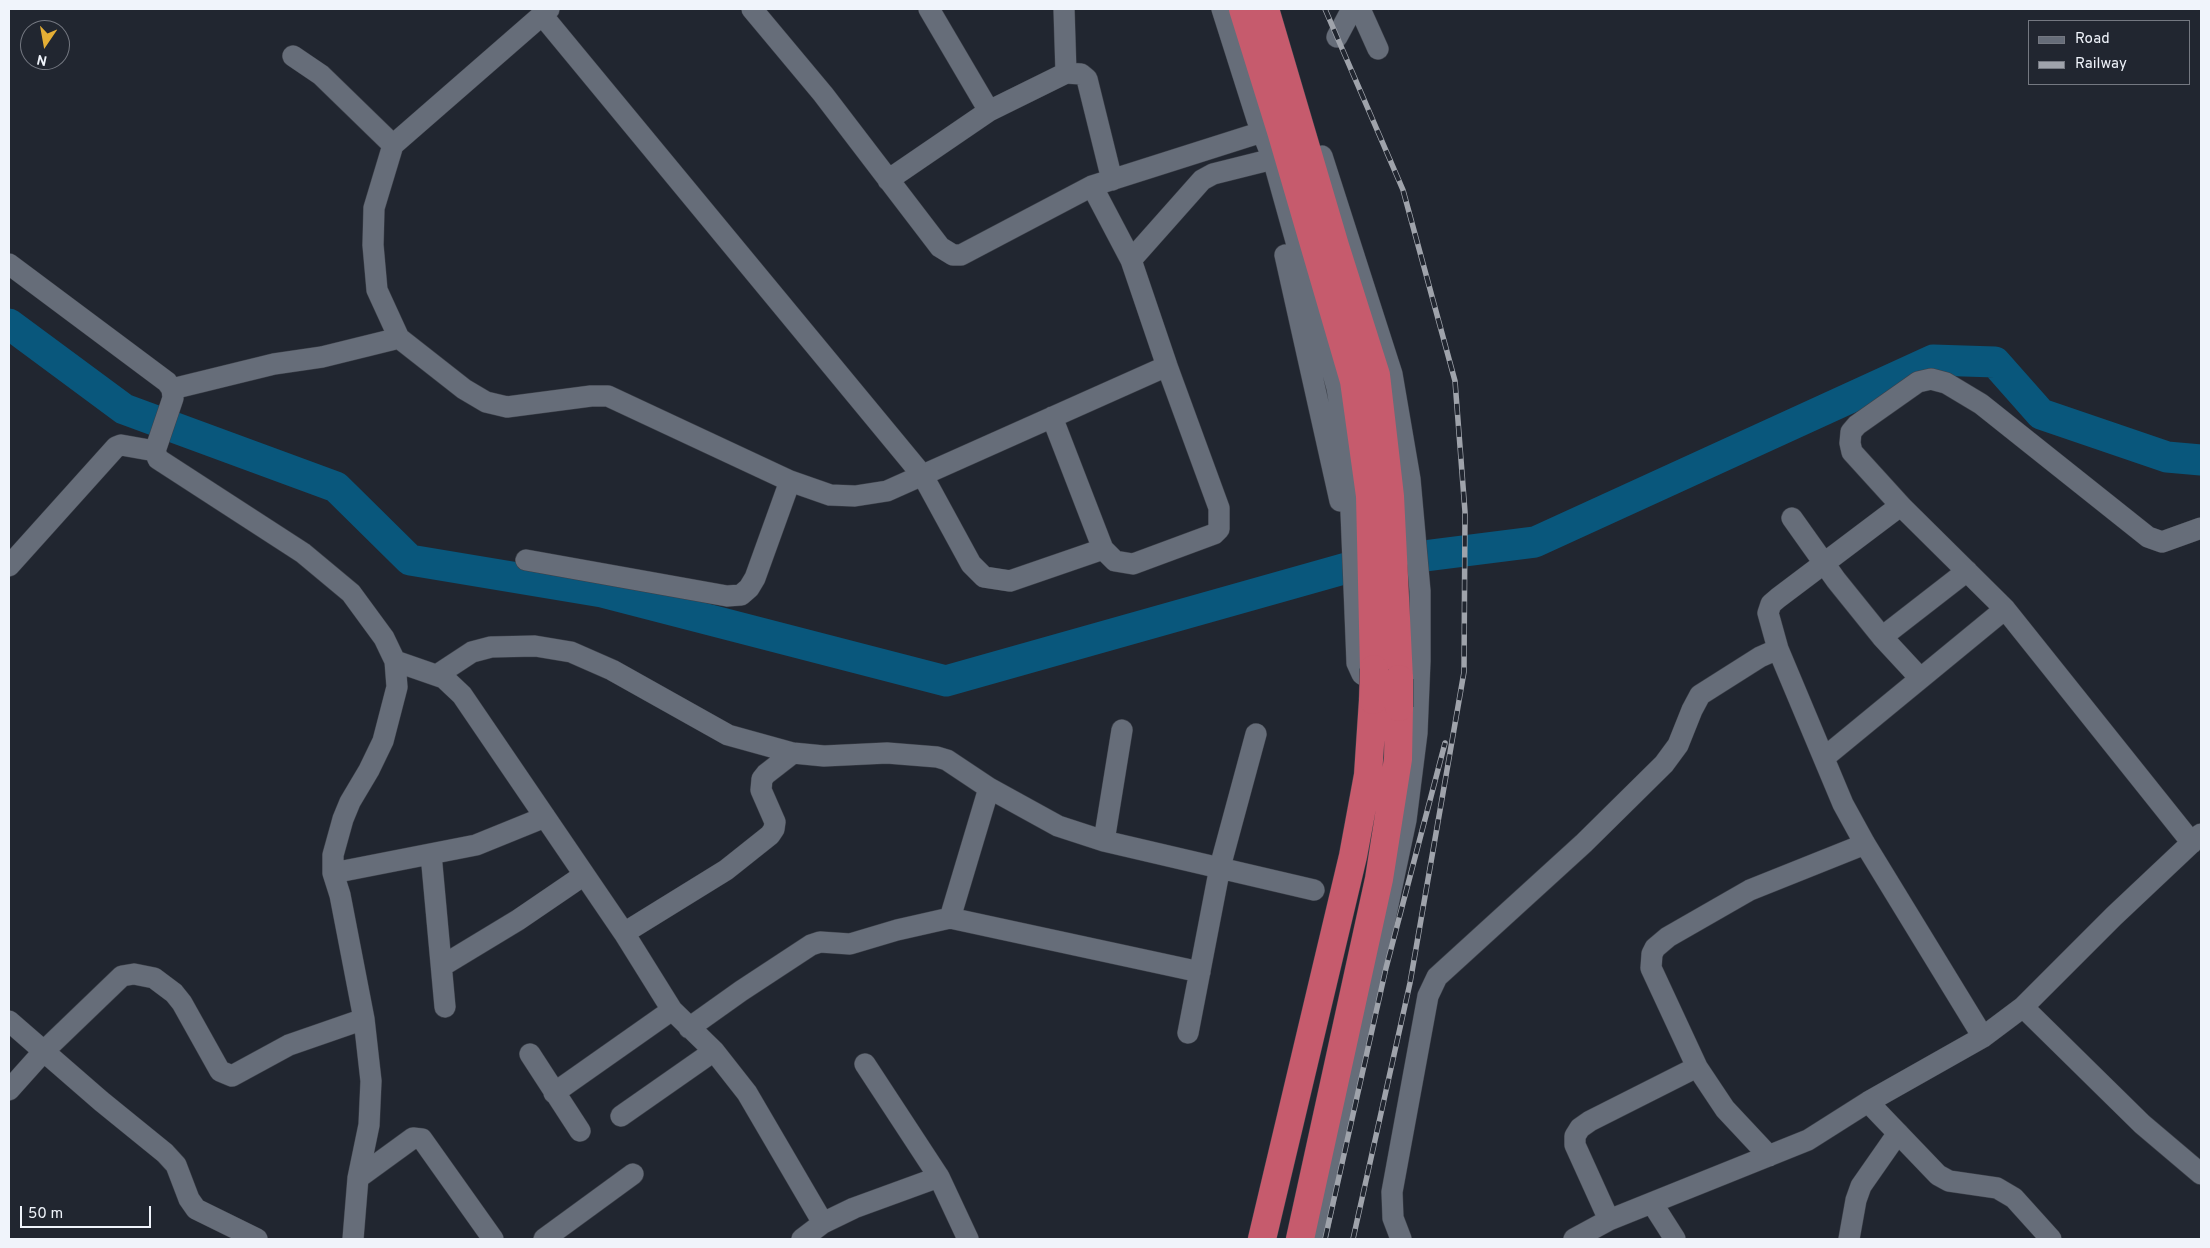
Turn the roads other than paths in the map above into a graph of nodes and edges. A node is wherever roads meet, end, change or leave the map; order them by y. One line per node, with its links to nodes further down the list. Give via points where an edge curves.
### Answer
1 (752, 9): 19 (street, via 823,94)
2 (929, 9): 15 (street)
3 (1064, 9): 14 (street)
4 (1222, 9): 16 (street)
5 (1243, 9): 30 (highway, via 1354,381)
6 (1265, 9): 30 (highway, via 1376,375)
7 (1274, 9): 46 (street, via 1392,374 1410,479 1420,591)
8 (1352, 9): 11 (street)
9 (1360, 9): 12 (street)
10 (546, 12): 17 (street); 28 (street)
11 (1337, 37)
12 (1378, 49)
13 (293, 56): 17 (street, via 321,75)
14 (1066, 73): 15 (street); 20 (street, via 1081,74 1087,79)
15 (989, 110): 19 (street)
16 (1262, 132): 18 (street); 20 (street)
17 (393, 145): 23 (street, via 374,208 373,245 377,290)
18 (1269, 160): 21 (street, via 1202,180); 30 (street, via 1337,388 1349,462)
19 (888, 180): 20 (street, via 940,247 953,255 961,255)
20 (1102, 183): 21 (street)
21 (1130, 260): 24 (street)
22 (9, 264): 25 (street, via 159,376)
23 (399, 338): 25 (street, via 322,357 274,364); 29 (street, via 464,389 486,402 507,407 608,396)
24 (1167, 366): 26 (street); 34 (street, via 1219,508 1219,529 1214,534 1133,564 1115,561)
25 (172, 399): 27 (street)
26 (1052, 417): 28 (street); 34 (street)
27 (156, 447): 37 (street, via 116,447); 43 (street, via 158,458 171,469 303,553 351,593 384,638)
28 (923, 476): 29 (street, via 887,490 855,496 830,495); 34 (street, via 971,564 984,577 1010,581)
29 (790, 481): 35 (street, via 755,578 741,595 727,596)
30 (1363, 499): 39 (highway)
31 (1900, 506): 33 (street, via 1852,452 1851,432 1918,382 1931,379 1946,383 1981,404 2148,537 2162,542); 36 (street); 38 (street)
32 (1792, 518): 36 (street)
33 (2201, 528)
34 (1104, 549)
35 (526, 560)
36 (1823, 562): 41 (street); 42 (street, via 1771,604 1768,613)
37 (9, 566)
38 (1967, 571): 40 (street); 41 (street)
39 (1374, 607): 46 (highway); 46 (street, via 1357,663 1362,674 1381,687); 98 (highway, bridge, via 1368,775 1353,856)
40 (2005, 609): 45 (street); 53 (street)
41 (1882, 637): 45 (street)
42 (1778, 649): 50 (street); 101 (street, via 1700,695 1678,745 1664,764 1584,843 1437,977 1428,996 1392,1192 1393,1218)
43 (395, 661): 44 (street); 58 (street, via 397,687 383,741 343,819 333,855)
44 (437, 675): 49 (street, via 472,652 491,646 535,646 571,652 612,670 728,735); 52 (street, via 462,695)
45 (1920, 678): 50 (street)
46 (1406, 694): 99 (highway, via 1379,879); 100 (street, via 1417,733 1406,820)
47 (1122, 730): 54 (street)
48 (1256, 734): 57 (street)
49 (793, 753): 51 (street, via 838,756 887,753 936,757 947,760); 62 (street, via 762,779 760,790 775,822 770,835 719,874)
50 (1824, 756): 55 (street, via 1843,804)
51 (989, 788): 54 (street, via 1058,826); 61 (street)
52 (545, 817): 56 (street, via 476,845); 59 (street)
53 (2197, 839): 66 (street)
54 (1104, 841): 57 (street)
55 (1865, 844): 72 (street); 77 (street, via 1750,890 1668,937 1655,948 1651,968)
56 (431, 854): 58 (street); 63 (street)
57 (1220, 867): 60 (street); 64 (street)
58 (333, 873): 68 (street)
59 (584, 875): 62 (street); 63 (street)
60 (1314, 890)
61 (950, 918): 64 (street); 70 (street, via 850,944 820,942 811,945)
62 (624, 933): 67 (street)
63 (442, 966): 65 (street)
64 (1200, 972): 71 (street)
65 (445, 1006)
66 (2023, 1007): 72 (street); 86 (street, via 2142,1124)
67 (672, 1010): 70 (street); 79 (street)
68 (364, 1019): 74 (street, via 289,1045 232,1076 220,1071 174,993 154,978 134,974 122,976); 88 (street, via 371,1081 369,1124)
69 (9, 1021): 74 (street)
70 (689, 1028): 73 (street)
71 (1188, 1033)
72 (1982, 1037): 80 (street)
73 (714, 1051): 81 (street); 91 (street, via 747,1094)
74 (43, 1052): 78 (street); 92 (street, via 165,1153 176,1165 196,1209)
75 (530, 1054): 79 (street)
76 (865, 1064): 87 (street)
77 (1697, 1067): 84 (street, via 1725,1109); 90 (street, via 1590,1121 1575,1136 1575,1145)
78 (9, 1090)
79 (554, 1093): 82 (street)
80 (1868, 1102): 83 (street); 84 (street, via 1808,1140)
81 (621, 1116)
82 (580, 1131)
83 (1898, 1133): 104 (street, via 1861,1186); 105 (street, via 1938,1175 1949,1181 1997,1188 2014,1198)
84 (1769, 1156): 89 (street)
85 (634, 1174): 95 (street)
86 (2201, 1174)
87 (940, 1177): 91 (street); 97 (street)
88 (358, 1178): 93 (street); 94 (street, via 413,1138 422,1139)
89 (1652, 1203): 90 (street); 103 (street)
90 (1609, 1220): 102 (street)
91 (823, 1222): 96 (street)
92 (256, 1239)
93 (353, 1239)
94 (493, 1239)
95 (544, 1239)
96 (802, 1239)
97 (968, 1239)
98 (1262, 1239)
99 (1300, 1239)
100 (1317, 1239)
101 (1402, 1239)
102 (1574, 1239)
103 (1675, 1239)
104 (1849, 1239)
105 (2051, 1239)

